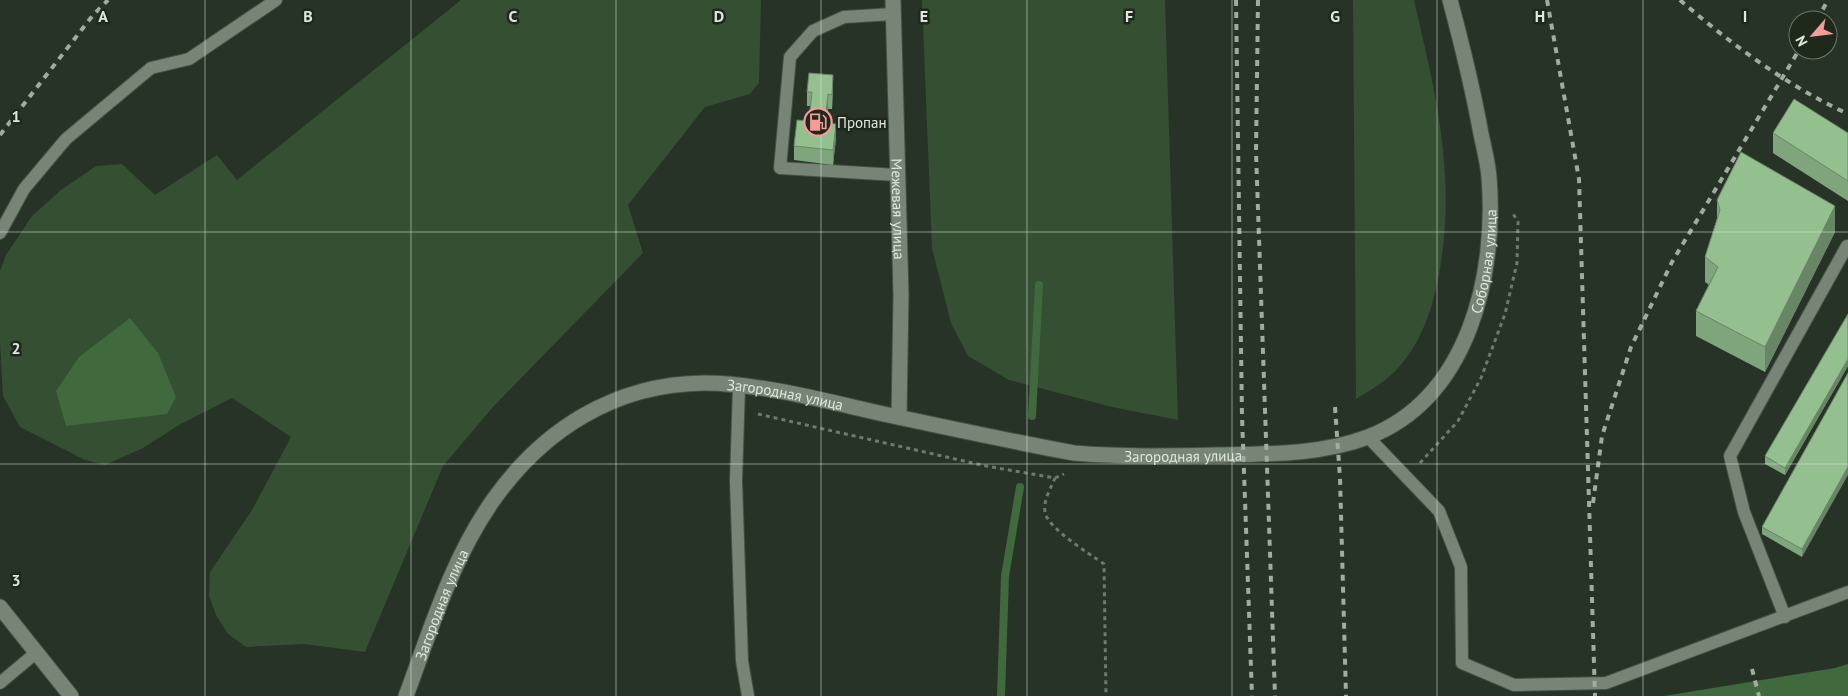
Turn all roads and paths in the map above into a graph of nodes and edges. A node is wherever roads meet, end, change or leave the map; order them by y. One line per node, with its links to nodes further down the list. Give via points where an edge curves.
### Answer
1 (276, 0): 5 (lane, via 189,59 151,68 66,139 24,189)
2 (1450, 0): 10 (main road, Соборная улица, via 1474,95 1489,176 1490,248 1482,293 1468,333 1448,370 1426,400 1397,422)
3 (893, 7): 4 (main road, Межевая улица); 4 (lane, via 844,17 813,31 790,57 780,168)
4 (897, 175): 9 (main road, Межевая улица, via 901,295)
5 (0, 233)
6 (1847, 246): 16 (lane, via 1730,456 1744,512)
7 (739, 386): 8 (lane); 9 (main road, Загородная улица, via 825,400); 20 (main road, Загородная улица, via 704,384 642,392 588,412 549,438 526,460 493,501 466,546)
8 (738, 410): 13 (path, via 986,466); 21 (lane, via 736,481 741,652)
9 (899, 417): 11 (main road, Загородная улица, via 1074,453 1106,456 1283,453)
10 (1368, 437): 11 (main road, Соборная улица); 16 (lane, via 1439,511 1461,568 1462,662 1506,682 1514,685 1606,683)
11 (1326, 448)
12 (1072, 470): 13 (path)
13 (1055, 478): 22 (path, via 1045,501 1045,513 1051,524 1104,564)
14 (1848, 592): 16 (lane)
15 (0, 607): 17 (main road)
16 (1786, 617)
17 (37, 652): 18 (lane); 19 (main road)
18 (0, 683)
19 (71, 696)
20 (406, 696)
21 (748, 696)
22 (1106, 696)

